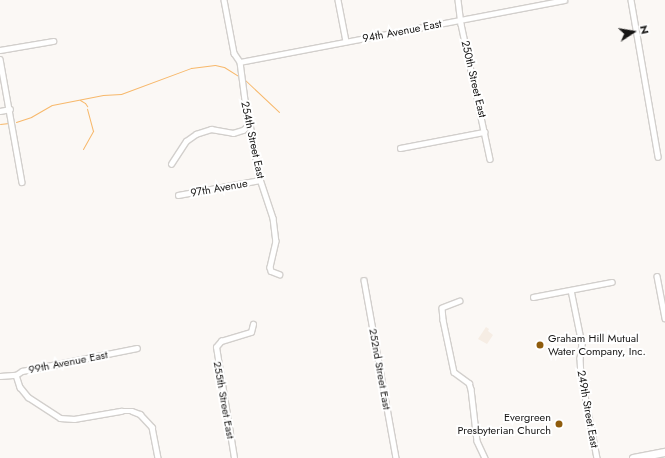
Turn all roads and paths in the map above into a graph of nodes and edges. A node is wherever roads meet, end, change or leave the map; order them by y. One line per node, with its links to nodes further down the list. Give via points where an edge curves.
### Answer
1 (224, 0): 11 (street, 254th Street East, via 234,52)
2 (338, 0): 8 (street)
3 (458, 0): 6 (street, 250th Street East)
4 (564, 0): 6 (street, 94th Avenue East)
5 (631, 0): 17 (street)
6 (461, 20): 8 (street, 94th Avenue East); 15 (street, 250th Street East)
7 (53, 41): 9 (street)
8 (346, 41): 11 (street, 94th Avenue East)
9 (0, 50)
10 (0, 59): 12 (street)
11 (240, 62): 14 (street, 254th Street East)
12 (10, 109): 13 (street); 21 (street)
13 (0, 111)
14 (250, 124): 19 (street, via 234,133 211,129 196,134 186,141); 20 (street, 254th Street East)
15 (484, 132): 16 (street); 18 (street, 250th Street East)
16 (400, 148)
17 (658, 157)
18 (490, 159)
19 (172, 164)
20 (260, 180): 22 (street, 97th Avenue); 23 (street, 254th Street East, via 272,214 276,237 270,267 271,271)
21 (22, 182)
22 (178, 195)
23 (279, 274)
24 (657, 276): 30 (street)
25 (364, 280): 38 (street, 252nd Street East)
26 (612, 282): 27 (street)
27 (571, 290): 28 (street); 40 (street, 249th Street East, via 582,344 581,375)
28 (534, 297)
29 (460, 301): 39 (street, via 443,307 443,320 454,372 469,383 476,418 477,442)
30 (665, 318)
31 (253, 324): 37 (street, 255th Street East, via 252,331 248,334 218,343 216,355)
32 (137, 348): 33 (street, 99th Avenue East, via 22,371)
33 (16, 375): 34 (street, 99th Avenue East); 36 (street, via 20,387 28,397 60,418 74,419 120,411 140,414 152,427)
34 (0, 376)
35 (665, 452): 41 (main road)
36 (158, 458)
37 (234, 458)
38 (396, 458)
39 (485, 458)
40 (596, 458)
41 (633, 458)

